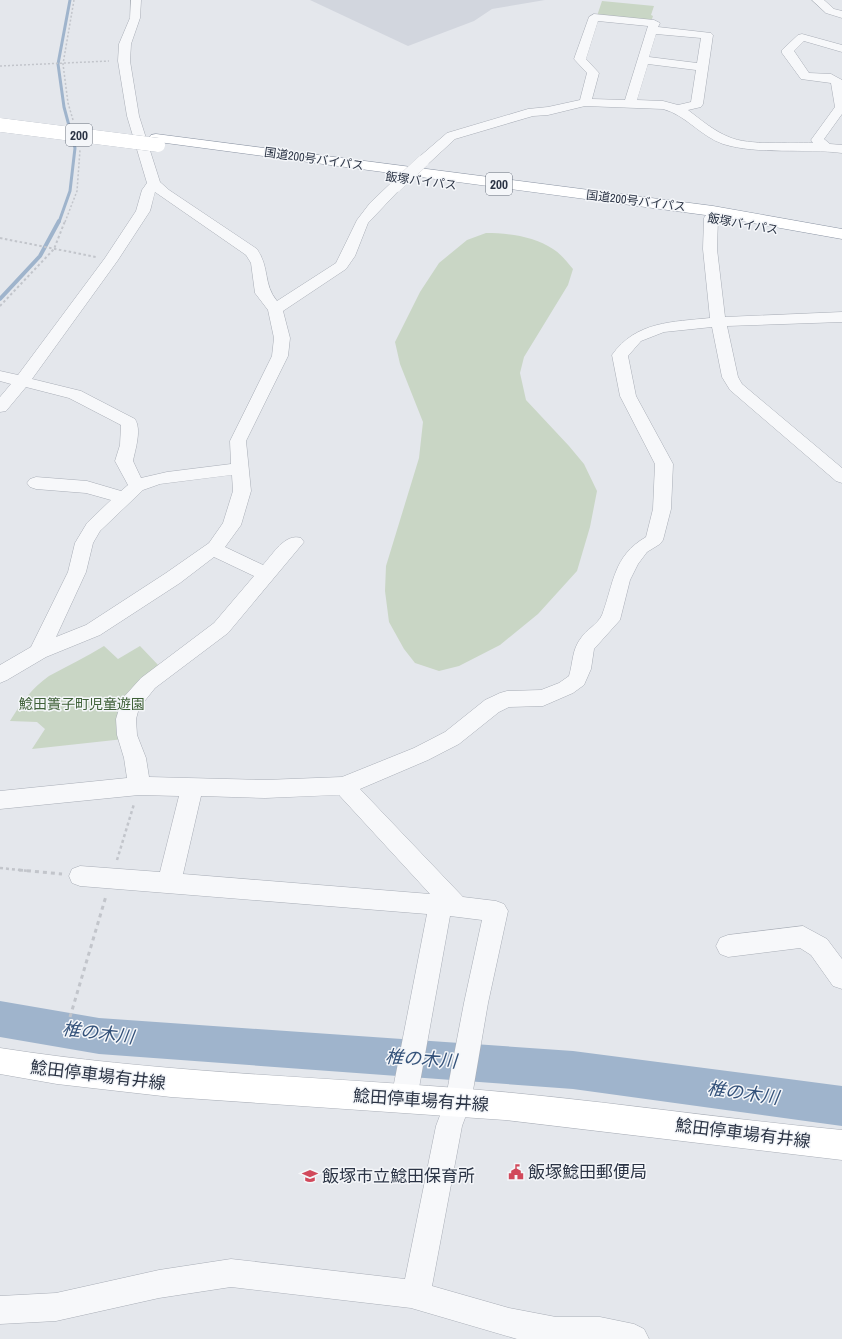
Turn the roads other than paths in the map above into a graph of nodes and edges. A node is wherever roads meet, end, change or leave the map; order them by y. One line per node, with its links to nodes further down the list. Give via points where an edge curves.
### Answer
1 (136, 0): 16 (street, via 135,18 125,44 124,61 133,116)
2 (817, 0): 3 (street, via 830,11)
3 (842, 15)
4 (652, 30): 6 (street); 7 (street, via 707,35); 8 (street, via 654,23 594,17 580,59 593,73)
5 (842, 49): 14 (street, via 802,38 788,50 805,76 837,80 841,107 817,140)
6 (643, 60): 7 (street); 9 (street)
7 (703, 66): 10 (street, via 697,104)
8 (586, 102): 9 (street); 20 (street, bridge, via 532,112 451,136 396,186 364,220 357,230 349,256 341,266)
9 (630, 103): 10 (street, via 663,105)
10 (678, 109): 14 (street, via 714,135 727,141 745,145)
11 (0, 118): 13 (main road, 国道200号バイパス / 200)
12 (0, 125): 13 (main road, 飯塚バイパス / 200, bridge)
13 (157, 142): 17 (main road, 飯塚バイパス / 200); 18 (main road, 国道200号バイパス / 200, via 713,211)
14 (826, 147): 15 (street)
15 (842, 149)
16 (154, 183): 20 (street, via 164,193 252,252 258,263 262,293); 24 (street, via 149,190 143,211 111,260)
17 (711, 218): 19 (main road, 飯塚バイパス / 200); 22 (street, via 710,250)
18 (842, 234)
19 (842, 242)
20 (275, 309): 26 (street, via 282,338 280,356 238,441)
21 (842, 317): 22 (street)
22 (718, 322): 27 (street, via 727,368 736,387); 37 (street, via 661,328 647,332 636,338 620,355 628,396 664,464 662,509 654,540 641,548 630,561 621,580 610,620 595,633 584,649 577,680 543,698 507,698 492,706 452,738 421,754)
23 (0, 376): 24 (street)
24 (22, 381): 25 (street); 29 (street, via 75,394 129,423 124,461)
25 (0, 407)
26 (239, 468): 29 (street, via 171,476); 32 (street, via 242,491 232,525)
27 (842, 477)
28 (36, 483): 30 (street, via 87,487)
29 (137, 486): 30 (street)
30 (123, 498): 34 (street, via 93,526 84,543 78,572)
31 (295, 542): 33 (street)
32 (212, 549): 33 (street); 34 (street, via 193,565 93,630)
33 (266, 574): 36 (street, via 221,628 148,683 128,705 127,735 135,758)
34 (39, 652): 35 (street)
35 (0, 675)
36 (139, 786): 38 (street); 39 (street)
37 (344, 786): 38 (street, via 266,789); 42 (street, via 405,852)
38 (192, 787): 41 (street)
39 (0, 800)
40 (80, 876): 41 (street)
41 (169, 883): 42 (street)
42 (449, 905): 46 (street); 47 (street, via 496,911)
43 (728, 946): 44 (street, via 803,937 819,948)
44 (842, 978)
45 (0, 1061): 46 (main road, 鯰田停車場有井線, via 163,1083)
46 (404, 1099): 47 (main road, 鯰田停車場有井線)
47 (458, 1102): 48 (main road, 鯰田停車場有井線, via 583,1113); 49 (street, via 449,1126)
48 (842, 1145)
49 (416, 1296): 50 (street, via 231,1273 159,1284 56,1306); 51 (street, via 509,1323 556,1332 600,1332)
50 (0, 1310)
51 (634, 1339)

